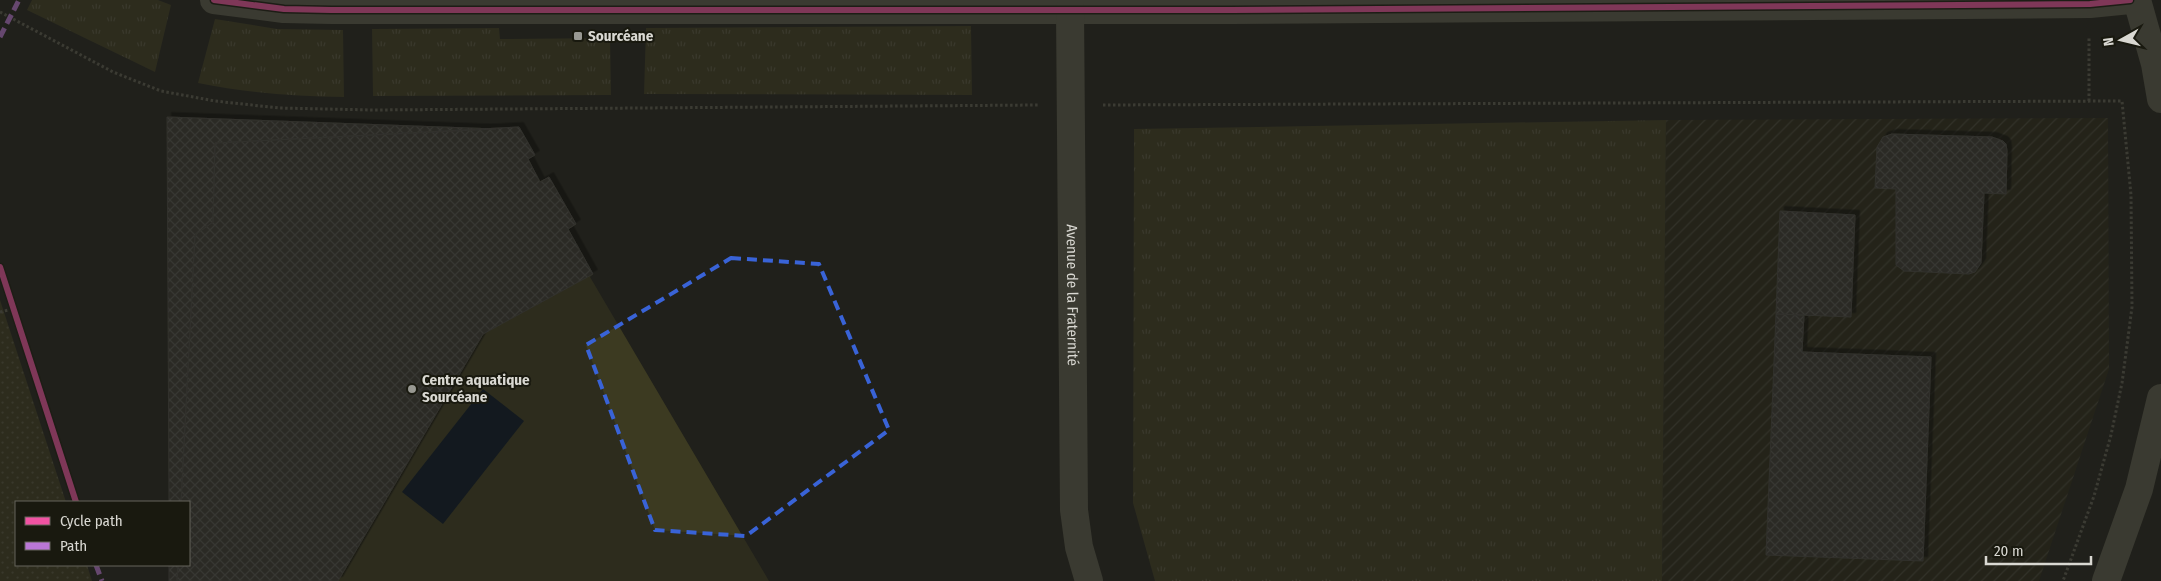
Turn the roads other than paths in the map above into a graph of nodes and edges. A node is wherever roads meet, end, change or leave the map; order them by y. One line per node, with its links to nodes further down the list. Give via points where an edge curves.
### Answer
1 (214, 0): 5 (street, via 284,9 330,10)
2 (2130, 0): 4 (street, via 2090,4)
3 (2137, 0): 6 (street)
4 (1231, 5): 5 (street)
5 (1070, 9): 9 (street, Avenue de la Fraternité, via 1074,510 1079,547)
6 (2154, 29): 7 (street)
7 (2161, 99)
8 (2161, 398): 10 (street, via 2139,489)
9 (1089, 581)
10 (2106, 581)

